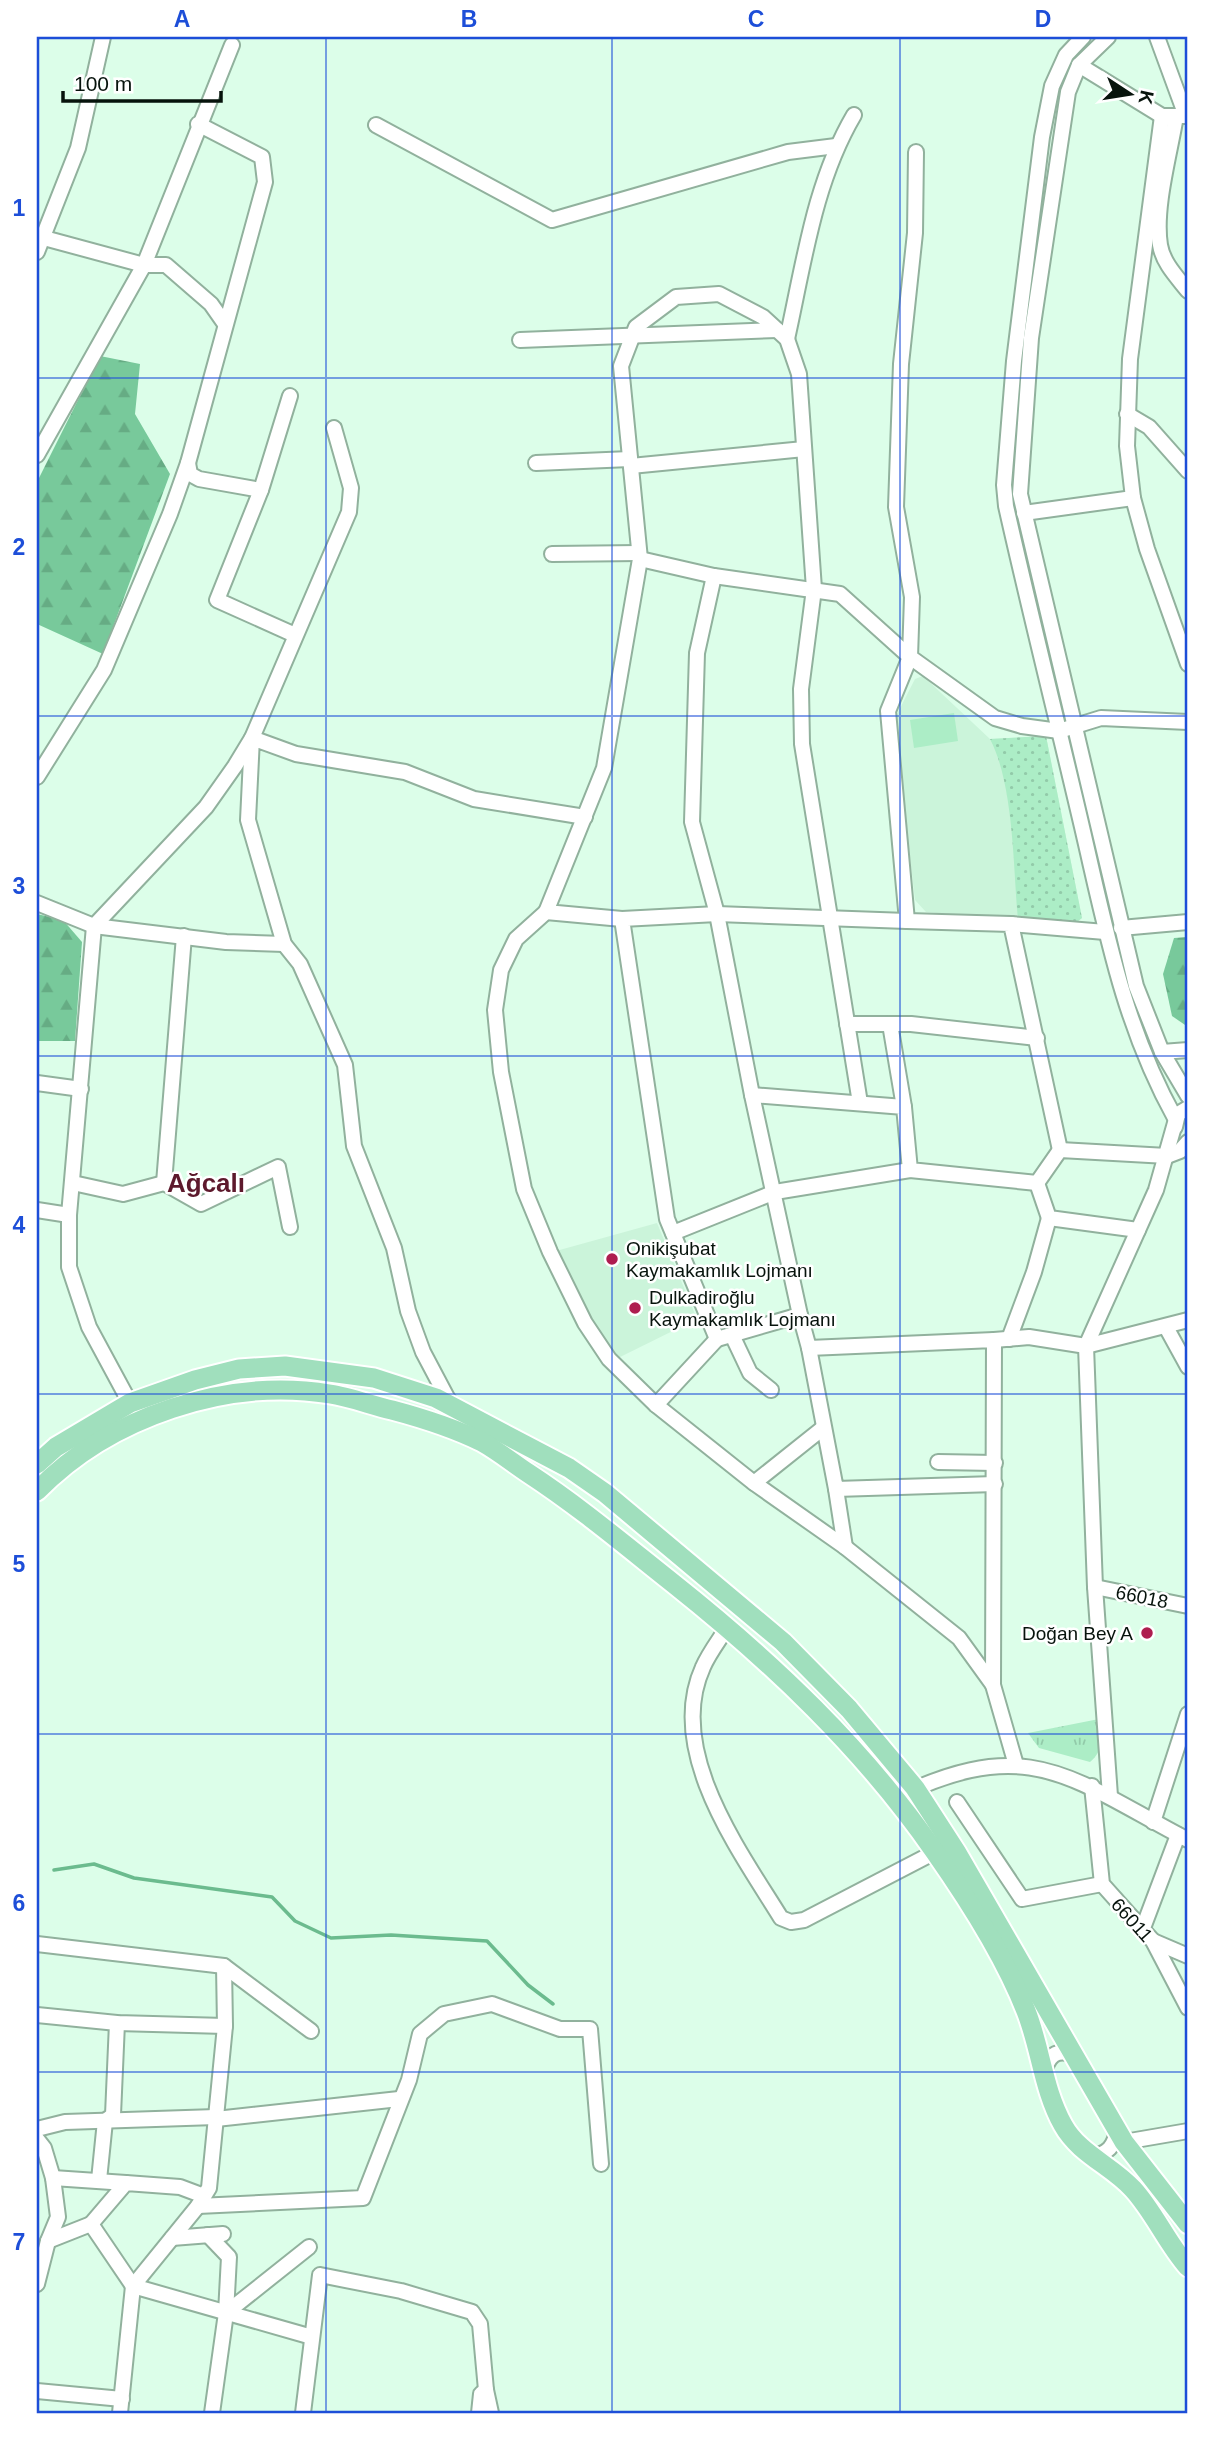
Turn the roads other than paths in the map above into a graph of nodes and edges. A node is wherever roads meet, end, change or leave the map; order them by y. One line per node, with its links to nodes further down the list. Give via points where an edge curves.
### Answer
1 (103, 37): 13 (street, via 78,148)
2 (1083, 37): 43 (street, via 1066,55 1052,86 1042,137 1014,361 1004,485)
3 (1108, 37): 6 (street)
4 (1157, 37): 8 (street)
5 (232, 45): 9 (street)
6 (1079, 65): 8 (street); 33 (street, via 1068,92 1031,338 1020,481)
7 (854, 115): 11 (street)
8 (1178, 116): 16 (street, via 1159,224 1160,246); 22 (street, via 1130,359)
9 (198, 124): 15 (street); 17 (street, via 262,157 265,182)
10 (376, 125): 11 (street, via 552,220 788,152)
11 (836, 146): 18 (street)
12 (916, 152): 39 (street, via 915,233 901,364 896,507 912,597)
13 (44, 238): 14 (street); 15 (street)
14 (37, 252)
15 (144, 265): 17 (street, via 166,265 211,303); 23 (street, via 69,402)
16 (1188, 291)
17 (225, 324): 28 (street)
18 (782, 335): 19 (street); 19 (street, via 763,317 719,294 676,297 636,327); 25 (street, via 799,374)
19 (630, 338): 20 (street); 27 (street, via 621,366)
20 (520, 340)
21 (290, 396): 31 (street)
22 (1127, 414): 30 (street, via 1149,427); 32 (street)
23 (44, 426): 26 (street)
24 (334, 428): 38 (street, via 351,488 349,512)
25 (804, 449): 27 (street); 37 (street)
26 (37, 455)
27 (630, 462): 29 (street); 35 (street)
28 (188, 463): 31 (street, via 190,474 199,479); 45 (street, via 104,670)
29 (536, 463)
30 (1188, 471)
31 (261, 490): 38 (street, via 217,600)
32 (1133, 498): 33 (street); 40 (street)
33 (1024, 513): 42 (street)
34 (552, 554): 35 (street)
35 (639, 556): 36 (street); 46 (street, via 604,768)
36 (714, 576): 37 (street); 49 (street, via 696,653 692,822)
37 (814, 589): 39 (street, via 840,594); 50 (street, via 802,689 802,744)
38 (295, 635): 44 (street)
39 (910, 657): 43 (street, via 995,718); 52 (street, via 888,710)
40 (1188, 664)
41 (1188, 722): 42 (street, via 1101,718)
42 (1075, 728): 43 (street); 56 (street)
43 (1059, 731): 57 (street)
44 (252, 738): 46 (street, via 296,754 405,772 474,799); 55 (street, via 206,807); 59 (street, via 248,820)
45 (37, 777)
46 (585, 817): 48 (street)
47 (37, 903): 55 (street)
48 (547, 912): 51 (street); 100 (street, via 516,940 500,970 495,1010 501,1072 524,1189 585,1323 610,1359)
49 (717, 914): 50 (street); 51 (street); 67 (street)
50 (828, 918): 52 (street); 60 (street)
51 (622, 919): 86 (street, via 667,1219)
52 (906, 921): 54 (street)
53 (1188, 922): 56 (street)
54 (1011, 924): 57 (street); 62 (street)
55 (94, 926): 58 (street); 66 (street)
56 (1121, 928): 64 (street, via 1136,986)
57 (1105, 932): 72 (street, via 1124,1003)
58 (184, 936): 59 (street); 78 (street)
59 (284, 944): 99 (street, via 300,964 345,1065 354,1146 394,1248 423,1352)
60 (847, 1024): 61 (street); 69 (street)
61 (890, 1024): 62 (street); 70 (street)
62 (1037, 1038): 74 (street)
63 (1188, 1050): 64 (street)
64 (1162, 1052): 68 (street)
65 (37, 1083): 66 (street)
66 (81, 1089): 77 (street)
67 (752, 1095): 69 (street); 80 (street)
68 (1188, 1096)
69 (860, 1103): 70 (street)
70 (904, 1107): 76 (street)
71 (1188, 1108): 72 (street, via 1181,1110)
72 (1175, 1121): 73 (street, via 1178,1133); 75 (street)
73 (1188, 1140): 75 (street, via 1180,1151)
74 (1060, 1150): 75 (street); 79 (street)
75 (1167, 1156): 85 (street)
76 (910, 1170): 79 (street); 80 (street)
77 (73, 1183): 78 (street, via 123,1194); 82 (street)
78 (164, 1183): 84 (street, via 201,1204 278,1167)
79 (1037, 1183): 83 (street)
80 (775, 1192): 86 (street); 87 (street)
81 (37, 1210): 82 (street)
82 (69, 1215): 98 (street, via 69,1267 89,1326)
83 (1049, 1218): 85 (street); 92 (street)
84 (290, 1227)
85 (1138, 1230): 94 (street)
86 (673, 1233): 91 (street)
87 (800, 1315): 90 (street); 95 (street)
88 (1188, 1320): 89 (street)
89 (1166, 1327): 94 (street); 96 (street)
90 (732, 1335): 91 (street); 97 (street, via 750,1373)
91 (717, 1339): 100 (street)
92 (1009, 1339): 93 (street); 94 (street, via 1029,1337)
93 (994, 1340): 95 (street); 104 (street)
94 (1086, 1346): 110 (street)
95 (809, 1348): 101 (street)
96 (1188, 1367)
97 (771, 1390)
98 (130, 1403): 99 (main road, via 239,1369 285,1366 374,1378); 103 (main road, via 56,1447)
99 (451, 1405): 117 (main road, via 569,1468 605,1493 783,1642 849,1709)
100 (656, 1405): 105 (street)
101 (823, 1428): 105 (street); 107 (street)
102 (937, 1462): 104 (street)
103 (37, 1464)
104 (995, 1464): 106 (street)
105 (754, 1483): 109 (street)
106 (995, 1484): 107 (street); 113 (street)
107 (836, 1489): 109 (street)
108 (37, 1491): 112 (main road, via 52,1475 112,1435 162,1411 220,1396 272,1391 329,1394 419,1417 482,1442 585,1511)
109 (845, 1548): 113 (street, via 959,1638)
110 (1095, 1587): 111 (street, 66018); 118 (street)
111 (1188, 1606)
112 (728, 1626): 119 (main road, via 826,1718); 123 (street, via 703,1668 691,1727 724,1826 781,1918 804,1920)
113 (993, 1685): 115 (street)
114 (1188, 1714): 121 (street)
115 (1016, 1765): 116 (street, via 1036,1766); 117 (street, via 978,1768)
116 (1091, 1786): 118 (street); 124 (street, 66011)
117 (915, 1788): 119 (street); 135 (main road)
118 (1110, 1796): 121 (street)
119 (895, 1798): 123 (main road)
120 (957, 1802): 124 (street, via 1022,1899)
121 (1153, 1822): 122 (street)
122 (1183, 1838): 125 (street)
123 (935, 1853): 136 (main road, via 1026,2010)
124 (1102, 1884): 125 (street, 66011)
125 (1143, 1928): 126 (street, 66011)
126 (1153, 1941): 128 (street); 130 (street, 66011)
127 (37, 1944): 129 (street)
128 (1188, 1956)
129 (224, 1966): 133 (street); 134 (street)
130 (1188, 2008)
131 (37, 2015): 132 (street)
132 (117, 2023): 133 (street); 139 (street, via 113,2115)
133 (225, 2026): 138 (street)
134 (311, 2031)
135 (1074, 2056): 136 (street, via 1053,2054); 142 (main road)
136 (1044, 2074): 144 (main road, via 1065,2130)
137 (399, 2099): 138 (street); 145 (street, via 409,2080 420,2034 444,2014 492,2004 560,2029 590,2029); 149 (street, via 363,2198)
138 (216, 2118): 139 (street); 149 (street, via 209,2188)
139 (105, 2121): 140 (street, via 65,2122); 147 (street)
140 (37, 2129)
141 (1188, 2131): 142 (street)
142 (1121, 2137): 144 (street, via 1108,2151); 151 (main road)
143 (37, 2138): 146 (street)
144 (1092, 2157): 155 (main road, via 1133,2189)
145 (601, 2164)
146 (53, 2178): 147 (street); 153 (street, via 58,2217)
147 (99, 2180): 148 (street)
148 (126, 2183): 149 (street, via 180,2187); 150 (street)
149 (201, 2201): 152 (street)
150 (91, 2224): 153 (street); 157 (street)
151 (1188, 2224)
152 (172, 2238): 157 (street); 158 (street, via 216,2235 229,2258)
153 (48, 2241): 156 (street)
154 (309, 2247): 158 (street)
155 (1188, 2267)
156 (37, 2284)
157 (133, 2286): 158 (street); 162 (street)
158 (226, 2313): 159 (street); 163 (street)
159 (312, 2337): 160 (street, via 320,2275 401,2291 472,2312 480,2324); 164 (street)
160 (486, 2390): 165 (street, via 481,2394); 166 (street)
161 (37, 2391): 162 (street)
162 (121, 2406)
163 (212, 2413)
164 (303, 2413)
165 (479, 2413)
166 (491, 2413)

